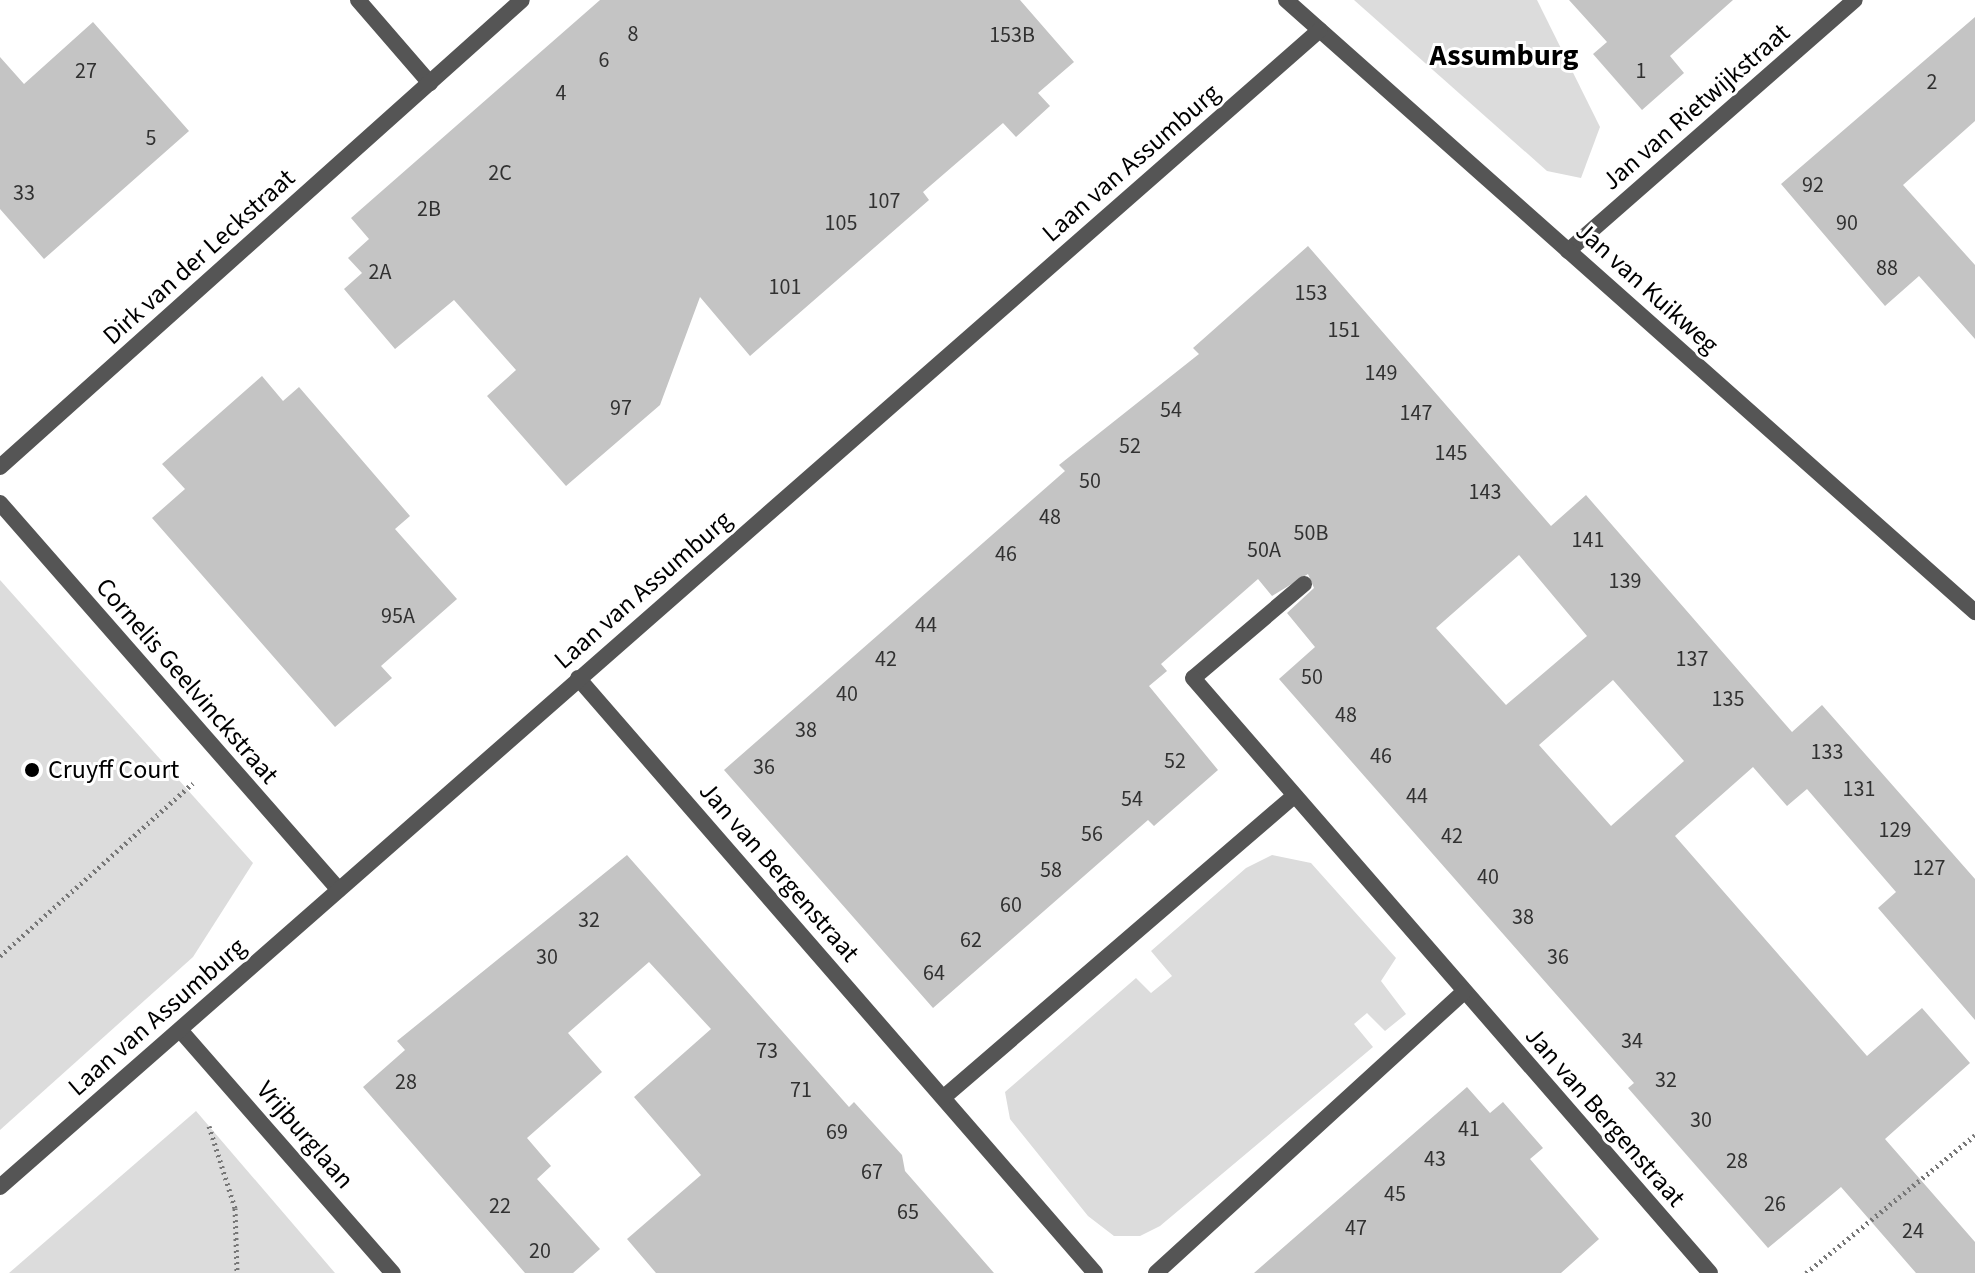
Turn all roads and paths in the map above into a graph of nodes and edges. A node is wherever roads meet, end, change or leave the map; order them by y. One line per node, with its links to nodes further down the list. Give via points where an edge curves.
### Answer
1 (358, 0): 6 (street)
2 (522, 0): 6 (street, Dirk van der Leckstraat)
3 (1286, 0): 5 (street, Jan van Kuikweg)
4 (1855, 0): 7 (street, Jan van Rietwijkstraat)
5 (1320, 30): 7 (street, Jan van Kuikweg); 12 (street, Laan van Assumburg)
6 (430, 83): 8 (street, Dirk van der Leckstraat)
7 (1568, 251): 11 (street, Jan van Kuikweg)
8 (0, 467)
9 (0, 503): 13 (street, Cornelis Geelvinckstraat)
10 (1304, 584): 14 (street, Jan van Bergenstraat, via 1193,678)
11 (1975, 612)
12 (578, 678): 15 (street, Laan van Assumburg); 19 (street, Jan van Bergenstraat)
13 (223, 757): 15 (street, Cornelis Geelvinckstraat); 16 (path)
14 (1294, 796): 17 (street, Jan van Bergenstraat); 19 (street)
15 (339, 890): 18 (street, Laan van Assumburg)
16 (0, 956)
17 (1463, 993): 26 (street); 27 (street, Jan van Bergenstraat)
18 (180, 1030): 22 (street, Laan van Assumburg); 24 (street, Vrijburglaan)
19 (944, 1097): 25 (street, Jan van Bergenstraat)
20 (207, 1119): 23 (path, via 235,1208)
21 (1975, 1135): 28 (path)
22 (0, 1187)
23 (237, 1273)
24 (393, 1273)
25 (1095, 1273)
26 (1156, 1273)
27 (1710, 1273)
28 (1806, 1273)

